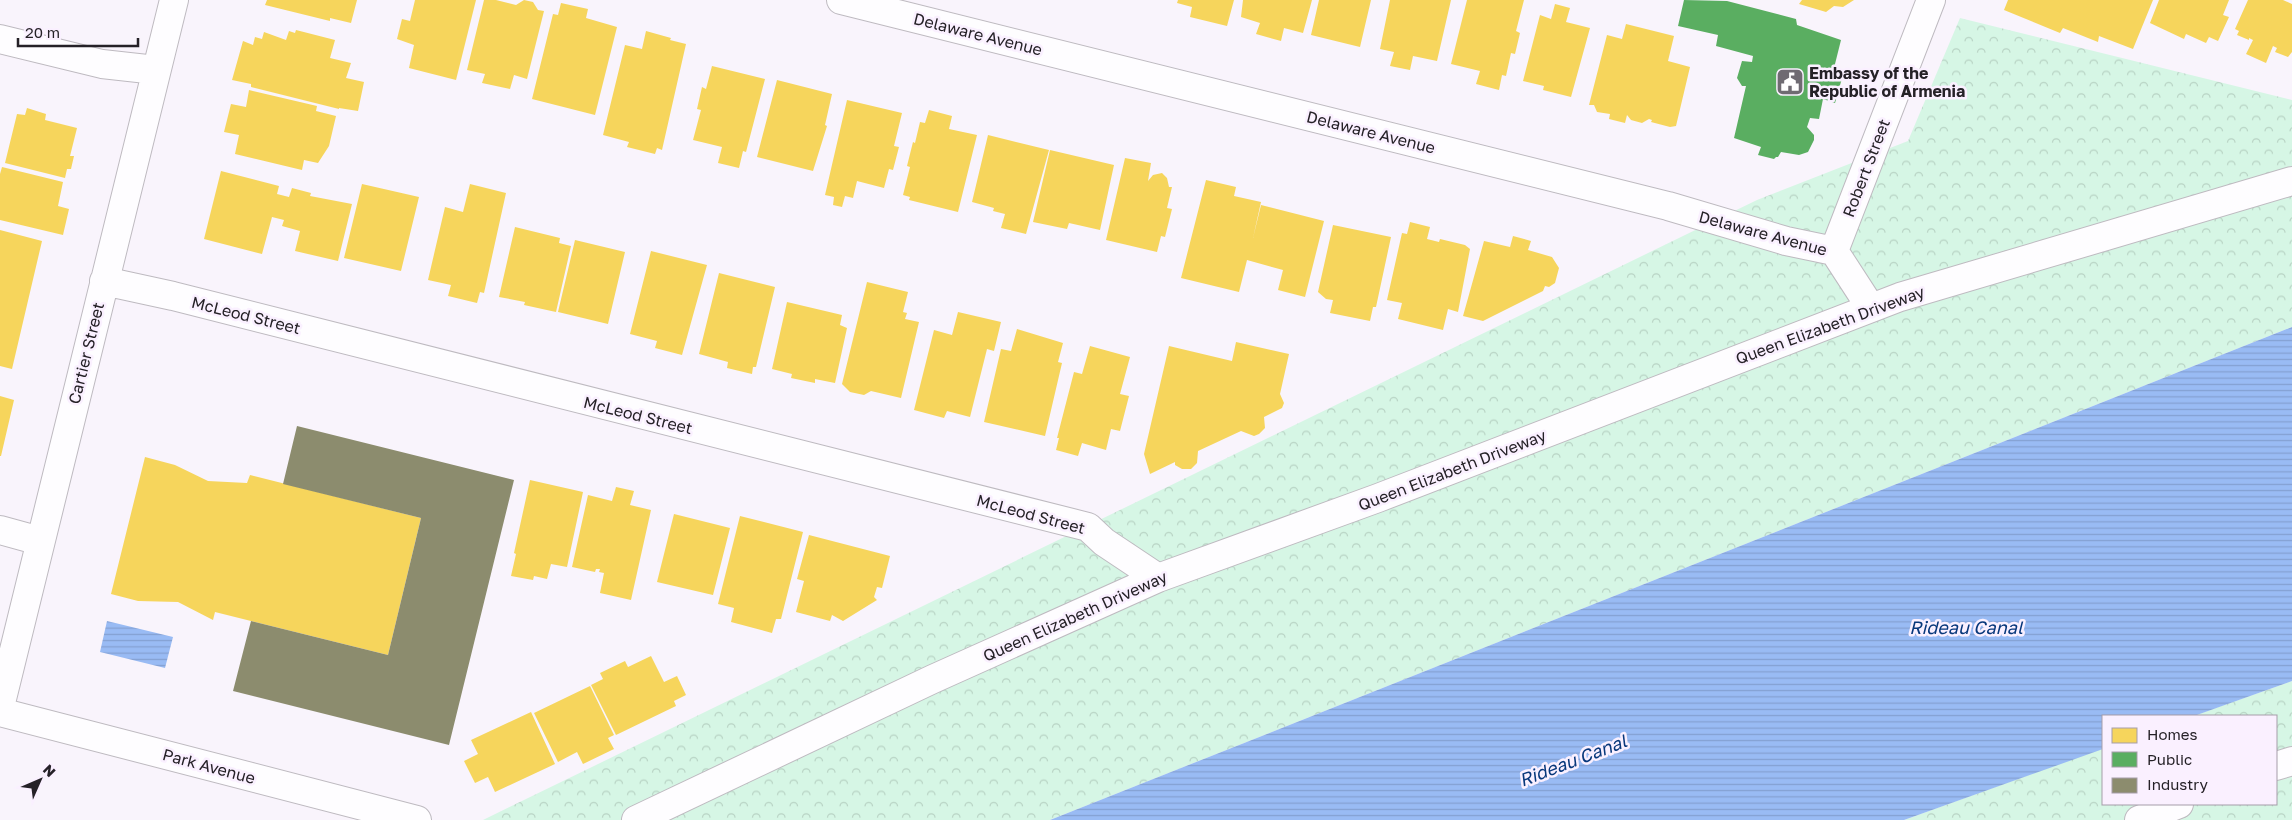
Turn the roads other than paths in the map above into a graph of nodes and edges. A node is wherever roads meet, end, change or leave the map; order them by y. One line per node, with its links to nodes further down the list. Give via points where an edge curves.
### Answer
1 (174, 0): 5 (street, Cartier Street)
2 (841, 0): 7 (street, Delaware Avenue, via 1668,206 1786,241)
3 (1931, 0): 7 (street, Robert Street)
4 (0, 39): 5 (street, via 102,64)
5 (156, 70): 8 (street, Cartier Street)
6 (2292, 181): 9 (street, Queen Elizabeth Driveway)
7 (1834, 251): 9 (street, Delaware Avenue)
8 (104, 281): 11 (street, Cartier Street); 12 (street, McLeod Street, via 1088,528)
9 (1871, 308): 12 (street, Queen Elizabeth Driveway, via 1378,498)
10 (0, 530): 11 (street)
11 (40, 541): 13 (street, Cartier Street)
12 (1158, 578): 19 (street, Queen Elizabeth Driveway, via 933,679)
13 (0, 707)
14 (0, 712): 18 (street, Park Avenue)
15 (2292, 761): 16 (street)
16 (2277, 766)
17 (2176, 805): 20 (street)
18 (417, 820)
19 (636, 820)
20 (2139, 820)

